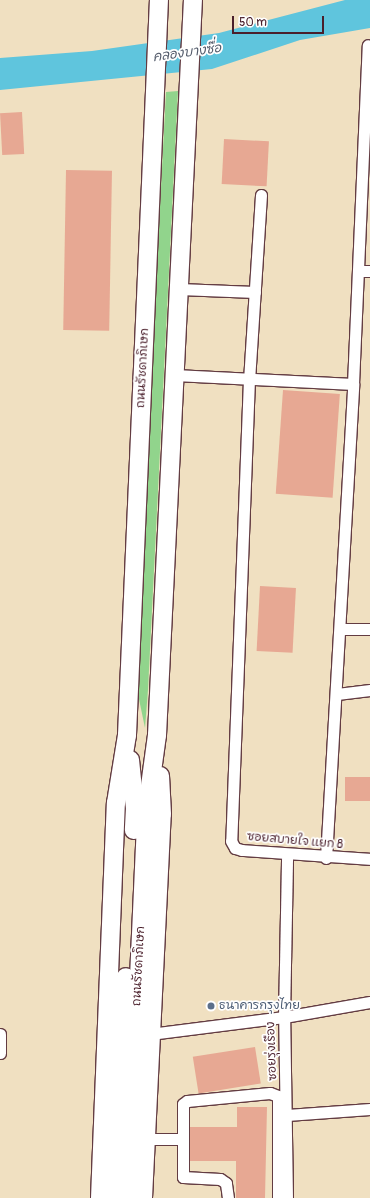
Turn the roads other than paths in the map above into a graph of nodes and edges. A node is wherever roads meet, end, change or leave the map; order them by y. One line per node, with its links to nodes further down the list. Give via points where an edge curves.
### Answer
1 (159, 0): 16 (main road, ถนนรัชดาภิเษก)
2 (193, 0): 7 (main road, ถนนรัชดาภิเษก)
3 (368, 45): 6 (street)
4 (261, 195): 8 (street)
5 (370, 271): 6 (street)
6 (358, 272): 11 (street)
7 (179, 289): 8 (street); 9 (main road, ถนนรัชดาภิเษก)
8 (255, 292): 10 (street)
9 (175, 375): 10 (street); 17 (main road, ถนนรัชดาภิเษก)
10 (249, 379): 11 (street); 18 (street, ซอยสบายใจ แยก 8, via 230,832 235,848)
11 (353, 384): 12 (street)
12 (340, 629): 13 (street); 15 (street)
13 (370, 629)
14 (370, 690): 15 (street)
15 (337, 694): 19 (street)
16 (127, 735): 30 (main road, ถนนรัชดาภิเษก, via 116,803); 31 (main road, ถนนรัชดาภิเษก, via 135,808)
17 (157, 735): 24 (main road, ถนนรัชดาภิเษก, via 162,814); 32 (main road, ถนนรัชดาภิเษก, via 147,808)
18 (288, 854): 19 (street, ซอยสบายใจ แยก 8); 22 (street, ซอยรุ่งเรือง)
19 (326, 858): 20 (street, ซอยสบายใจ แยก 8)
20 (370, 859)
21 (370, 1002): 22 (street)
22 (284, 1017): 24 (street); 27 (street, ซอยรุ่งเรือง)
23 (0, 1034): 25 (street)
24 (150, 1034): 28 (main road, ถนนรัชดาภิเษก)
25 (0, 1052)
26 (370, 1109): 27 (street)
27 (287, 1115): 36 (street, ซอยรุ่งเรือง)
28 (145, 1139): 29 (street); 33 (main road, ถนนรัชดาภิเษก)
29 (182, 1139): 34 (street, via 183,1177 220,1179 226,1183); 35 (street, via 184,1104 187,1101 273,1093 278,1096)
30 (100, 1198)
31 (115, 1198)
32 (129, 1198)
33 (143, 1198)
34 (228, 1198)
35 (278, 1198)
36 (287, 1198)

